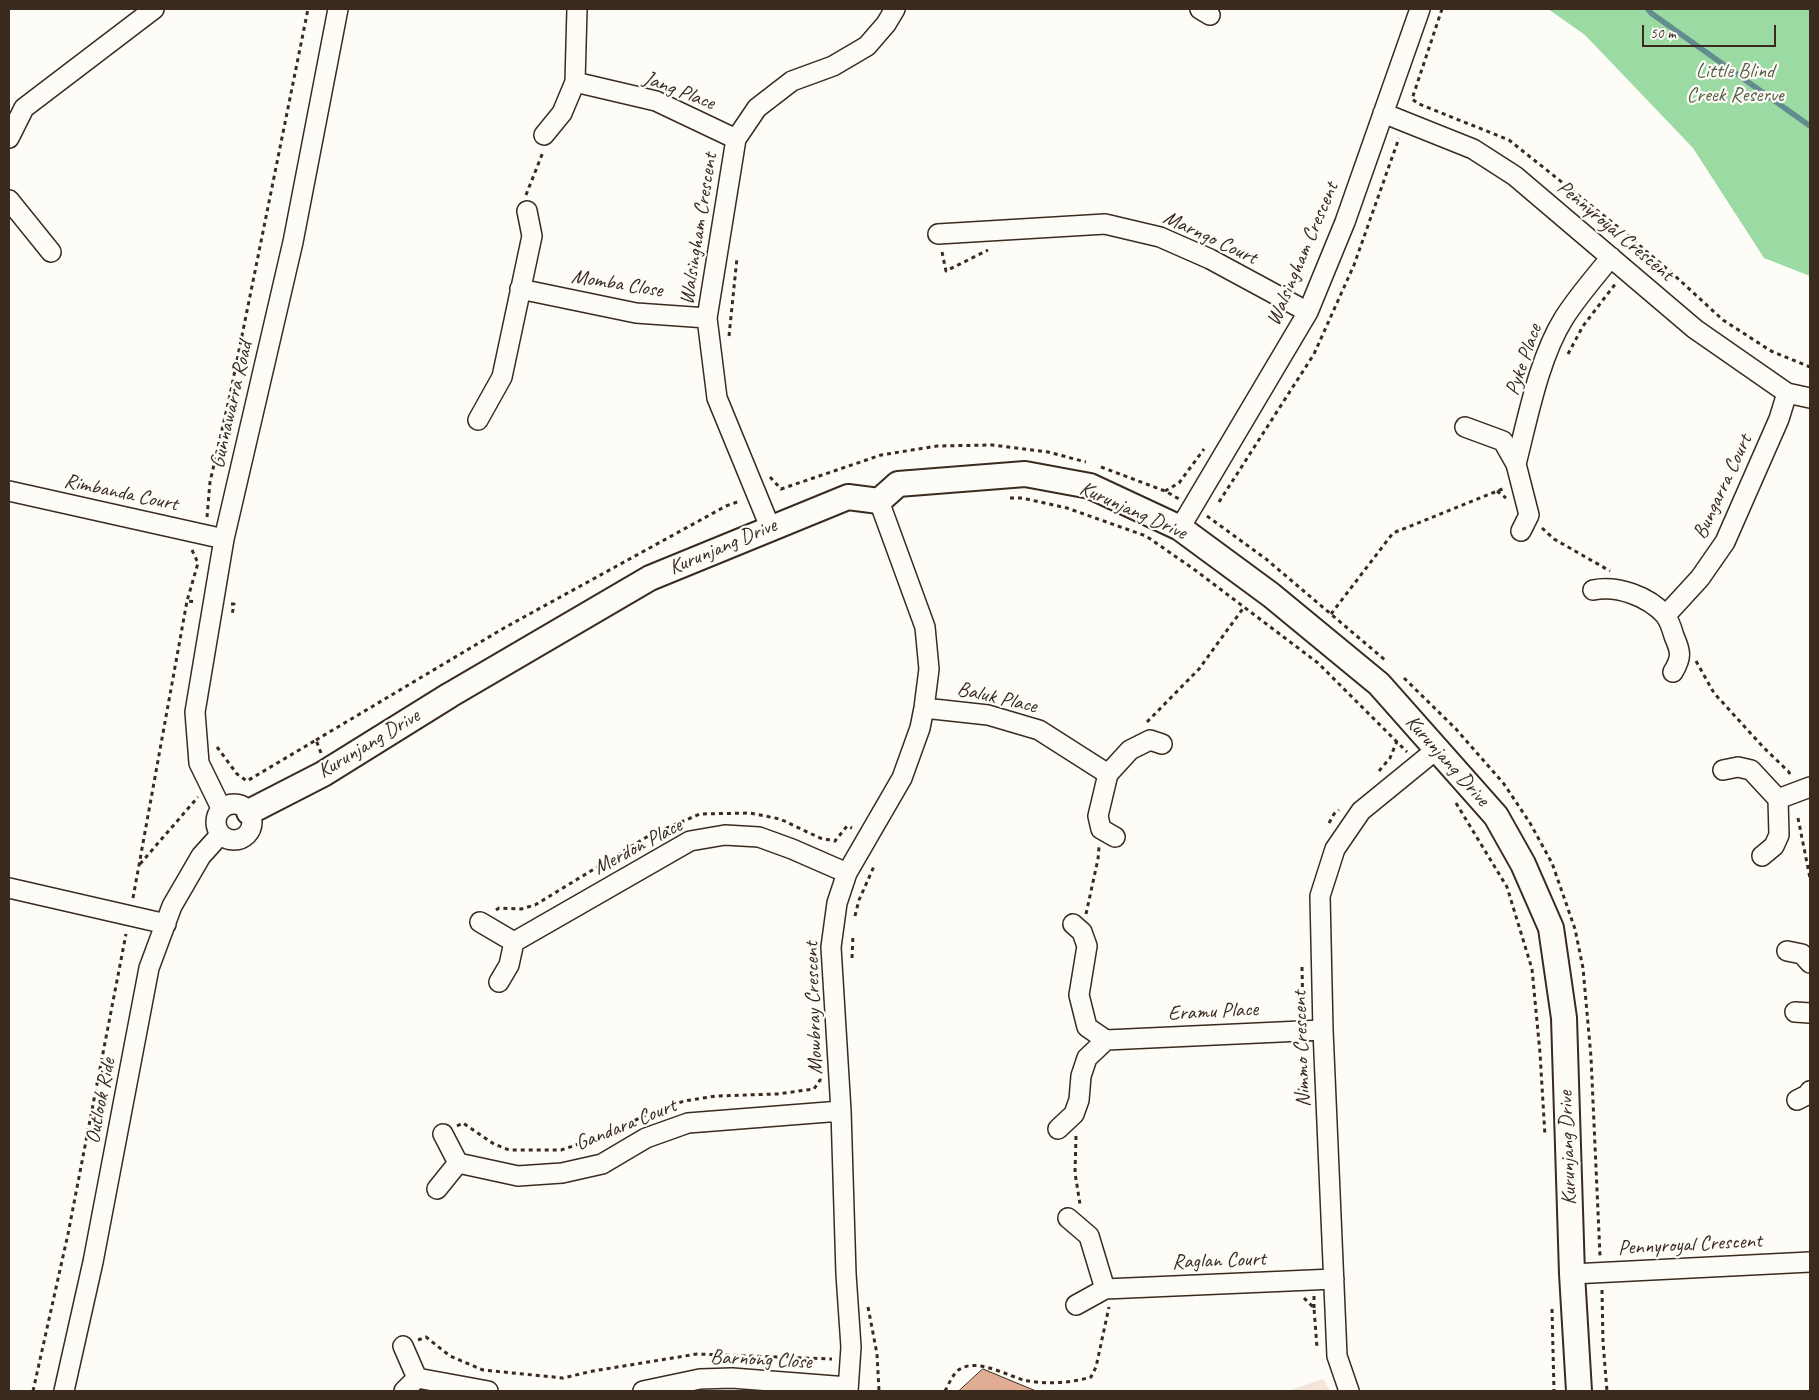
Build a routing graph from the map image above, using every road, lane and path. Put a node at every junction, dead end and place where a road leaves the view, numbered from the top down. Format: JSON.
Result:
{"nodes":[{"id":1,"x":154,"y":9,"type":"edge"},
{"id":2,"x":308,"y":9,"type":"edge"},
{"id":3,"x":338,"y":9,"type":"edge"},
{"id":4,"x":576,"y":9,"type":"edge"},
{"id":5,"x":895,"y":9,"type":"edge"},
{"id":6,"x":1420,"y":9,"type":"edge"},
{"id":7,"x":1442,"y":9,"type":"edge"},
{"id":8,"x":575,"y":82,"type":"junction"},
{"id":9,"x":1382,"y":113,"type":"junction"},
{"id":10,"x":544,"y":135,"type":"joint"},
{"id":11,"x":9,"y":138,"type":"edge"},
{"id":12,"x":736,"y":138,"type":"junction"},
{"id":13,"x":9,"y":200,"type":"edge"},
{"id":14,"x":527,"y":211,"type":"joint"},
{"id":15,"x":938,"y":234,"type":"joint"},
{"id":16,"x":738,"y":249,"type":"dead end"},
{"id":17,"x":997,"y":249,"type":"dead end"},
{"id":18,"x":51,"y":252,"type":"dead end"},
{"id":19,"x":1611,"y":257,"type":"junction"},
{"id":20,"x":520,"y":289,"type":"junction"},
{"id":21,"x":1308,"y":312,"type":"junction"},
{"id":22,"x":707,"y":318,"type":"junction"},
{"id":23,"x":728,"y":340,"type":"dead end"},
{"id":24,"x":1810,"y":367,"type":"edge"},
{"id":25,"x":1787,"y":393,"type":"junction"},
{"id":26,"x":1810,"y":398,"type":"edge"},
{"id":27,"x":478,"y":420,"type":"dead end"},
{"id":28,"x":1466,"y":427,"type":"dead end"},
{"id":29,"x":1208,"y":442,"type":"dead end"},
{"id":30,"x":1516,"y":464,"type":"junction"},
{"id":31,"x":768,"y":476,"type":"dead end"},
{"id":32,"x":781,"y":488,"type":"junction"},
{"id":33,"x":9,"y":491,"type":"edge"},
{"id":34,"x":1165,"y":491,"type":"junction"},
{"id":35,"x":757,"y":496,"type":"junction"},
{"id":36,"x":1004,"y":497,"type":"dead end"},
{"id":37,"x":879,"y":501,"type":"junction"},
{"id":38,"x":1193,"y":507,"type":"junction"},
{"id":39,"x":770,"y":527,"type":"junction"},
{"id":40,"x":1180,"y":528,"type":"junction"},
{"id":41,"x":1521,"y":531,"type":"dead end"},
{"id":42,"x":203,"y":534,"type":"junction"},
{"id":43,"x":224,"y":539,"type":"junction"},
{"id":44,"x":183,"y":548,"type":"dead end"},
{"id":45,"x":192,"y":550,"type":"junction"},
{"id":46,"x":1593,"y":590,"type":"dead end"},
{"id":47,"x":187,"y":601,"type":"junction"},
{"id":48,"x":213,"y":603,"type":"junction"},
{"id":49,"x":1244,"y":607,"type":"junction"},
{"id":50,"x":1666,"y":615,"type":"junction"},
{"id":51,"x":230,"y":622,"type":"dead end"},
{"id":52,"x":1388,"y":662,"type":"dead end"},
{"id":53,"x":1673,"y":672,"type":"dead end"},
{"id":54,"x":1401,"y":676,"type":"dead end"},
{"id":55,"x":924,"y":708,"type":"junction"},
{"id":56,"x":316,"y":740,"type":"junction"},
{"id":57,"x":214,"y":742,"type":"dead end"},
{"id":58,"x":1162,"y":744,"type":"dead end"},
{"id":59,"x":1437,"y":749,"type":"junction"},
{"id":60,"x":1130,"y":750,"type":"junction"},
{"id":61,"x":1419,"y":764,"type":"junction"},
{"id":62,"x":1723,"y":770,"type":"dead end"},
{"id":63,"x":327,"y":771,"type":"junction"},
{"id":64,"x":1108,"y":774,"type":"junction"},
{"id":65,"x":1810,"y":787,"type":"edge"},
{"id":66,"x":212,"y":789,"type":"junction"},
{"id":67,"x":1451,"y":796,"type":"dead end"},
{"id":68,"x":1778,"y":800,"type":"junction"},
{"id":69,"x":221,"y":808,"type":"junction"},
{"id":70,"x":248,"y":812,"type":"junction"},
{"id":71,"x":1108,"y":833,"type":"joint"},
{"id":72,"x":220,"y":835,"type":"junction"},
{"id":73,"x":1762,"y":856,"type":"dead end"},
{"id":74,"x":877,"y":860,"type":"dead end"},
{"id":75,"x":140,"y":864,"type":"junction"},
{"id":76,"x":847,"y":873,"type":"junction"},
{"id":77,"x":9,"y":888,"type":"edge"},
{"id":78,"x":130,"y":916,"type":"junction"},
{"id":79,"x":480,"y":922,"type":"dead end"},
{"id":80,"x":853,"y":923,"type":"dead end"},
{"id":81,"x":166,"y":924,"type":"junction"},
{"id":82,"x":1078,"y":928,"type":"joint"},
{"id":83,"x":853,"y":933,"type":"dead end"},
{"id":84,"x":514,"y":942,"type":"junction"},
{"id":85,"x":1787,"y":951,"type":"dead end"},
{"id":86,"x":851,"y":962,"type":"dead end"},
{"id":87,"x":1810,"y":963,"type":"edge"},
{"id":88,"x":499,"y":982,"type":"dead end"},
{"id":89,"x":1323,"y":1030,"type":"junction"},
{"id":90,"x":1106,"y":1040,"type":"junction"},
{"id":91,"x":1076,"y":1106,"type":"junction"},
{"id":92,"x":842,"y":1111,"type":"junction"},
{"id":93,"x":1058,"y":1129,"type":"dead end"},
{"id":94,"x":443,"y":1134,"type":"dead end"},
{"id":95,"x":1546,"y":1142,"type":"dead end"},
{"id":96,"x":458,"y":1162,"type":"junction"},
{"id":97,"x":437,"y":1189,"type":"dead end"},
{"id":98,"x":1068,"y":1218,"type":"dead end"},
{"id":99,"x":1084,"y":1232,"type":"junction"},
{"id":100,"x":1810,"y":1262,"type":"edge"},
{"id":101,"x":1601,"y":1272,"type":"junction"},
{"id":102,"x":1572,"y":1274,"type":"junction"},
{"id":103,"x":1334,"y":1279,"type":"junction"},
{"id":104,"x":1108,"y":1289,"type":"junction"},
{"id":105,"x":1295,"y":1299,"type":"dead end"},
{"id":106,"x":1551,"y":1300,"type":"dead end"},
{"id":107,"x":1076,"y":1305,"type":"dead end"},
{"id":108,"x":868,"y":1306,"type":"dead end"},
{"id":109,"x":403,"y":1346,"type":"joint"},
{"id":110,"x":1318,"y":1352,"type":"dead end"},
{"id":111,"x":877,"y":1354,"type":"junction"},
{"id":112,"x":850,"y":1361,"type":"junction"},
{"id":113,"x":410,"y":1385,"type":"edge"},
{"id":114,"x":848,"y":1389,"type":"edge"},
{"id":115,"x":33,"y":1391,"type":"edge"},
{"id":116,"x":64,"y":1391,"type":"edge"},
{"id":117,"x":488,"y":1391,"type":"edge"},
{"id":118,"x":643,"y":1391,"type":"edge"},
{"id":119,"x":879,"y":1391,"type":"edge"},
{"id":120,"x":945,"y":1391,"type":"edge"},
{"id":121,"x":1349,"y":1391,"type":"edge"},
{"id":122,"x":1554,"y":1391,"type":"edge"},
{"id":123,"x":1579,"y":1391,"type":"edge"},
{"id":124,"x":1607,"y":1391,"type":"edge"}],
"edges":[{"from":1,"to":11,"type":"street"},
{"from":2,"to":42,"type":"path"},
{"from":3,"to":43,"type":"street","name":"Gunnawarra Road"},
{"from":4,"to":8,"type":"street"},
{"from":5,"to":12,"type":"street","name":"Walsingham Crescent"},
{"from":6,"to":9,"type":"street","name":"Walsingham Crescent"},
{"from":7,"to":24,"type":"path"},
{"from":8,"to":10,"type":"street"},
{"from":8,"to":12,"type":"street","name":"Jang Place"},
{"from":9,"to":19,"type":"street","name":"Pennyroyal Crescent"},
{"from":9,"to":21,"type":"street","name":"Walsingham Crescent"},
{"from":10,"to":14,"type":"path"},
{"from":12,"to":22,"type":"street","name":"Walsingham Crescent"},
{"from":13,"to":18,"type":"street"},
{"from":14,"to":20,"type":"street"},
{"from":15,"to":17,"type":"path"},
{"from":15,"to":21,"type":"street","name":"Marngo Court"},
{"from":16,"to":23,"type":"path"},
{"from":19,"to":25,"type":"street","name":"Pennyroyal Crescent"},
{"from":19,"to":30,"type":"street","name":"Pyke Place"},
{"from":20,"to":22,"type":"street","name":"Momba Close"},
{"from":20,"to":27,"type":"street"},
{"from":21,"to":38,"type":"street","name":"Walsingham Crescent"},
{"from":22,"to":35,"type":"street","name":"Walsingham Crescent"},
{"from":25,"to":26,"type":"street","name":"Pennyroyal Crescent"},
{"from":25,"to":50,"type":"street","name":"Bungarra Court"},
{"from":28,"to":30,"type":"street","name":"Pyke Place"},
{"from":29,"to":34,"type":"path"},
{"from":30,"to":41,"type":"street","name":"Pyke Place"},
{"from":31,"to":32,"type":"path"},
{"from":32,"to":34,"type":"path"},
{"from":32,"to":35,"type":"path"},
{"from":33,"to":42,"type":"street","name":"Rimbanda Court"},
{"from":34,"to":38,"type":"path"},
{"from":35,"to":39,"type":"street","name":"Walsingham Crescent"},
{"from":35,"to":56,"type":"path"},
{"from":36,"to":49,"type":"path"},
{"from":37,"to":39,"type":"street","name":"Kurunjang Drive"},
{"from":37,"to":40,"type":"street","name":"Kurunjang Drive"},
{"from":37,"to":55,"type":"street","name":"Mowbray Crescent"},
{"from":38,"to":40,"type":"street","name":"Walsingham Crescent"},
{"from":38,"to":52,"type":"path"},
{"from":39,"to":63,"type":"street","name":"Kurunjang Drive"},
{"from":40,"to":59,"type":"street","name":"Kurunjang Drive"},
{"from":42,"to":43,"type":"street","name":"Rimbanda Court"},
{"from":42,"to":45,"type":"path"},
{"from":43,"to":48,"type":"street","name":"Gunnawarra Road"},
{"from":44,"to":45,"type":"path"},
{"from":45,"to":47,"type":"path"},
{"from":46,"to":50,"type":"street"},
{"from":47,"to":48,"type":"path"},
{"from":47,"to":75,"type":"path"},
{"from":48,"to":51,"type":"path"},
{"from":48,"to":66,"type":"street","name":"Gunnawarra Road"},
{"from":49,"to":60,"type":"path"},
{"from":49,"to":61,"type":"path"},
{"from":50,"to":53,"type":"street"},
{"from":54,"to":101,"type":"path"},
{"from":55,"to":64,"type":"street","name":"Baluk Place"},
{"from":55,"to":76,"type":"street","name":"Mowbray Crescent"},
{"from":56,"to":57,"type":"path"},
{"from":56,"to":63,"type":"path"},
{"from":58,"to":60,"type":"street"},
{"from":59,"to":61,"type":"street","name":"Nimmo Crescent"},
{"from":59,"to":102,"type":"street","name":"Kurunjang Drive"},
{"from":60,"to":64,"type":"street"},
{"from":61,"to":89,"type":"street","name":"Nimmo Crescent"},
{"from":62,"to":68,"type":"street"},
{"from":63,"to":70,"type":"street","name":"Kurunjang Drive"},
{"from":64,"to":71,"type":"street"},
{"from":65,"to":68,"type":"street"},
{"from":66,"to":69,"type":"street","name":"Gunnawarra Road"},
{"from":66,"to":75,"type":"path"},
{"from":67,"to":95,"type":"path"},
{"from":68,"to":73,"type":"street"},
{"from":69,"to":70,"type":"street"},
{"from":69,"to":72,"type":"street"},
{"from":70,"to":72,"type":"street"},
{"from":71,"to":82,"type":"path"},
{"from":72,"to":81,"type":"street","name":"Outlook Ride"},
{"from":74,"to":80,"type":"path"},
{"from":75,"to":78,"type":"path"},
{"from":76,"to":84,"type":"street","name":"Merdon Place"},
{"from":76,"to":92,"type":"street","name":"Mowbray Crescent"},
{"from":77,"to":78,"type":"street"},
{"from":78,"to":81,"type":"street"},
{"from":78,"to":115,"type":"path"},
{"from":79,"to":84,"type":"street"},
{"from":81,"to":116,"type":"street","name":"Outlook Ride"},
{"from":82,"to":90,"type":"street"},
{"from":83,"to":86,"type":"path"},
{"from":84,"to":88,"type":"street"},
{"from":85,"to":87,"type":"street"},
{"from":89,"to":90,"type":"street","name":"Eramu Place"},
{"from":89,"to":103,"type":"street","name":"Nimmo Crescent"},
{"from":90,"to":91,"type":"street"},
{"from":91,"to":93,"type":"street"},
{"from":91,"to":99,"type":"path"},
{"from":92,"to":96,"type":"street","name":"Gandara Court"},
{"from":92,"to":112,"type":"street","name":"Mowbray Crescent"},
{"from":94,"to":96,"type":"street"},
{"from":96,"to":97,"type":"street"},
{"from":98,"to":99,"type":"street"},
{"from":99,"to":104,"type":"street"},
{"from":100,"to":101,"type":"street","name":"Pennyroyal Crescent"},
{"from":101,"to":102,"type":"street","name":"Pennyroyal Crescent"},
{"from":101,"to":124,"type":"path"},
{"from":102,"to":123,"type":"street","name":"Kurunjang Drive"},
{"from":103,"to":104,"type":"street","name":"Raglan Court"},
{"from":103,"to":121,"type":"street","name":"Nimmo Crescent"},
{"from":104,"to":107,"type":"street","name":"Raglan Court"},
{"from":104,"to":120,"type":"path"},
{"from":105,"to":110,"type":"path"},
{"from":106,"to":122,"type":"path"},
{"from":108,"to":111,"type":"path"},
{"from":109,"to":112,"type":"path"},
{"from":109,"to":113,"type":"street"},
{"from":111,"to":112,"type":"path"},
{"from":111,"to":119,"type":"path"},
{"from":112,"to":114,"type":"street","name":"Mowbray Crescent"},
{"from":113,"to":117,"type":"street"},
{"from":114,"to":118,"type":"street","name":"Barnong Close"}]}
